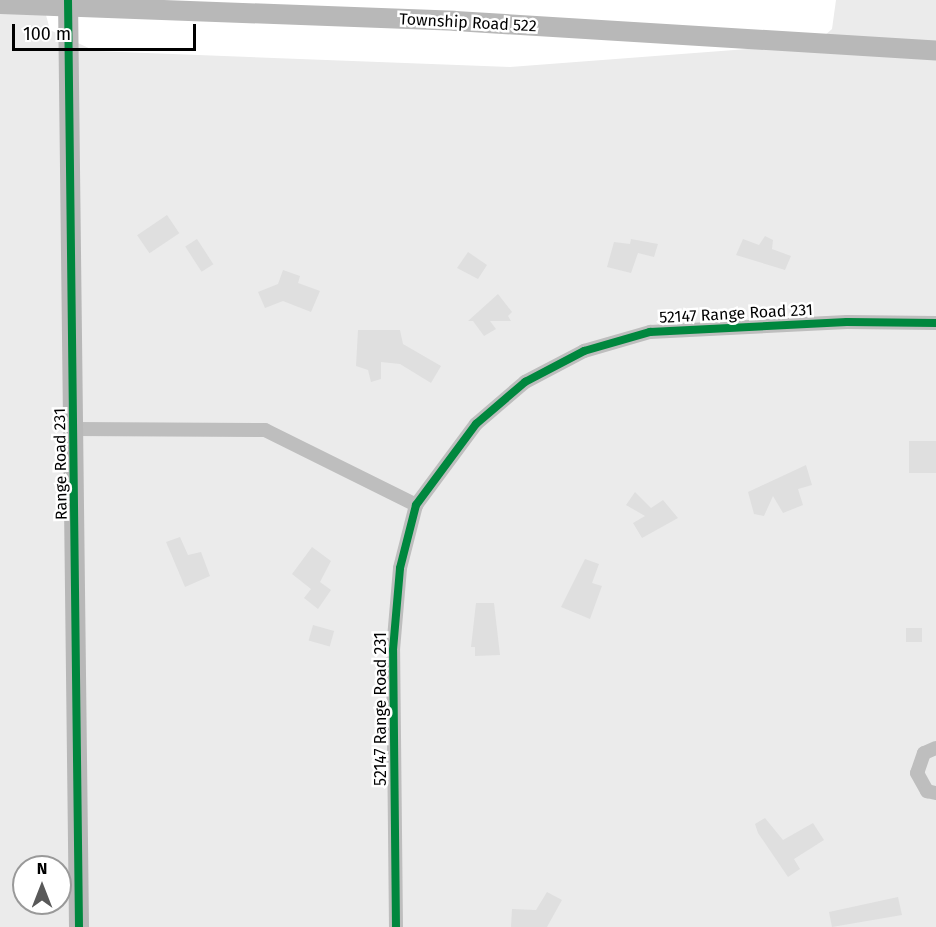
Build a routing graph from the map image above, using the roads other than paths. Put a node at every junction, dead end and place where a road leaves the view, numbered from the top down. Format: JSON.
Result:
{"nodes":[{"id":1,"x":68,"y":3,"type":"edge"},
{"id":2,"x":0,"y":4,"type":"edge"},
{"id":3,"x":936,"y":50,"type":"edge"},
{"id":4,"x":936,"y":323,"type":"edge"},
{"id":5,"x":74,"y":429,"type":"junction"},
{"id":6,"x":416,"y":505,"type":"junction"},
{"id":7,"x":936,"y":748,"type":"edge"},
{"id":8,"x":936,"y":793,"type":"edge"},
{"id":9,"x":79,"y":927,"type":"edge"},
{"id":10,"x":396,"y":927,"type":"edge"}],
"edges":[{"from":1,"to":2,"type":"main road","name":"Township Road 522"},
{"from":1,"to":3,"type":"main road","name":"Township Road 522"},
{"from":1,"to":5,"type":"main road","name":"Range Road 231"},
{"from":4,"to":6,"type":"street","name":"52147 Range Road 231"},
{"from":5,"to":6,"type":"street"},
{"from":5,"to":9,"type":"main road","name":"Range Road 231"},
{"from":6,"to":10,"type":"street","name":"52147 Range Road 231"},
{"from":7,"to":8,"type":"street"}]}
